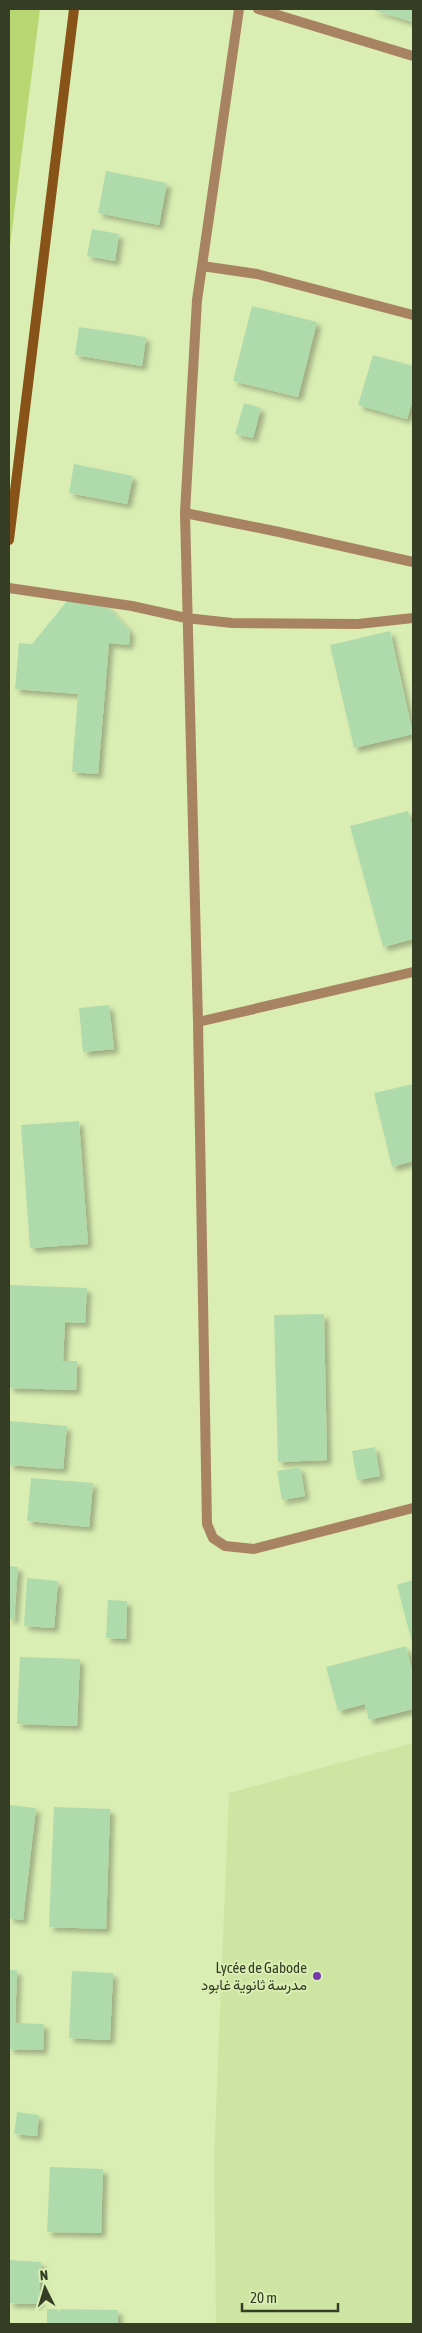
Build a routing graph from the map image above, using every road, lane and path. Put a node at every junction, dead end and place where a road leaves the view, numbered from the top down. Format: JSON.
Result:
{"nodes":[{"id":1,"x":74,"y":9,"type":"edge"},
{"id":2,"x":239,"y":9,"type":"edge"},
{"id":3,"x":258,"y":9,"type":"edge"},
{"id":4,"x":413,"y":56,"type":"edge"},
{"id":5,"x":202,"y":266,"type":"junction"},
{"id":6,"x":413,"y":315,"type":"edge"},
{"id":7,"x":185,"y":513,"type":"junction"},
{"id":8,"x":9,"y":540,"type":"edge"},
{"id":9,"x":413,"y":562,"type":"edge"},
{"id":10,"x":9,"y":588,"type":"edge"},
{"id":11,"x":186,"y":618,"type":"junction"},
{"id":12,"x":413,"y":618,"type":"edge"},
{"id":13,"x":413,"y":972,"type":"edge"},
{"id":14,"x":198,"y":1022,"type":"junction"},
{"id":15,"x":413,"y":1508,"type":"edge"}],
"edges":[{"from":1,"to":8,"type":"street"},
{"from":2,"to":5,"type":"street"},
{"from":3,"to":4,"type":"street"},
{"from":5,"to":6,"type":"street"},
{"from":5,"to":7,"type":"street"},
{"from":7,"to":9,"type":"street"},
{"from":7,"to":11,"type":"street"},
{"from":10,"to":11,"type":"street"},
{"from":11,"to":12,"type":"street"},
{"from":11,"to":14,"type":"street"},
{"from":13,"to":14,"type":"street"},
{"from":14,"to":15,"type":"street"}]}
